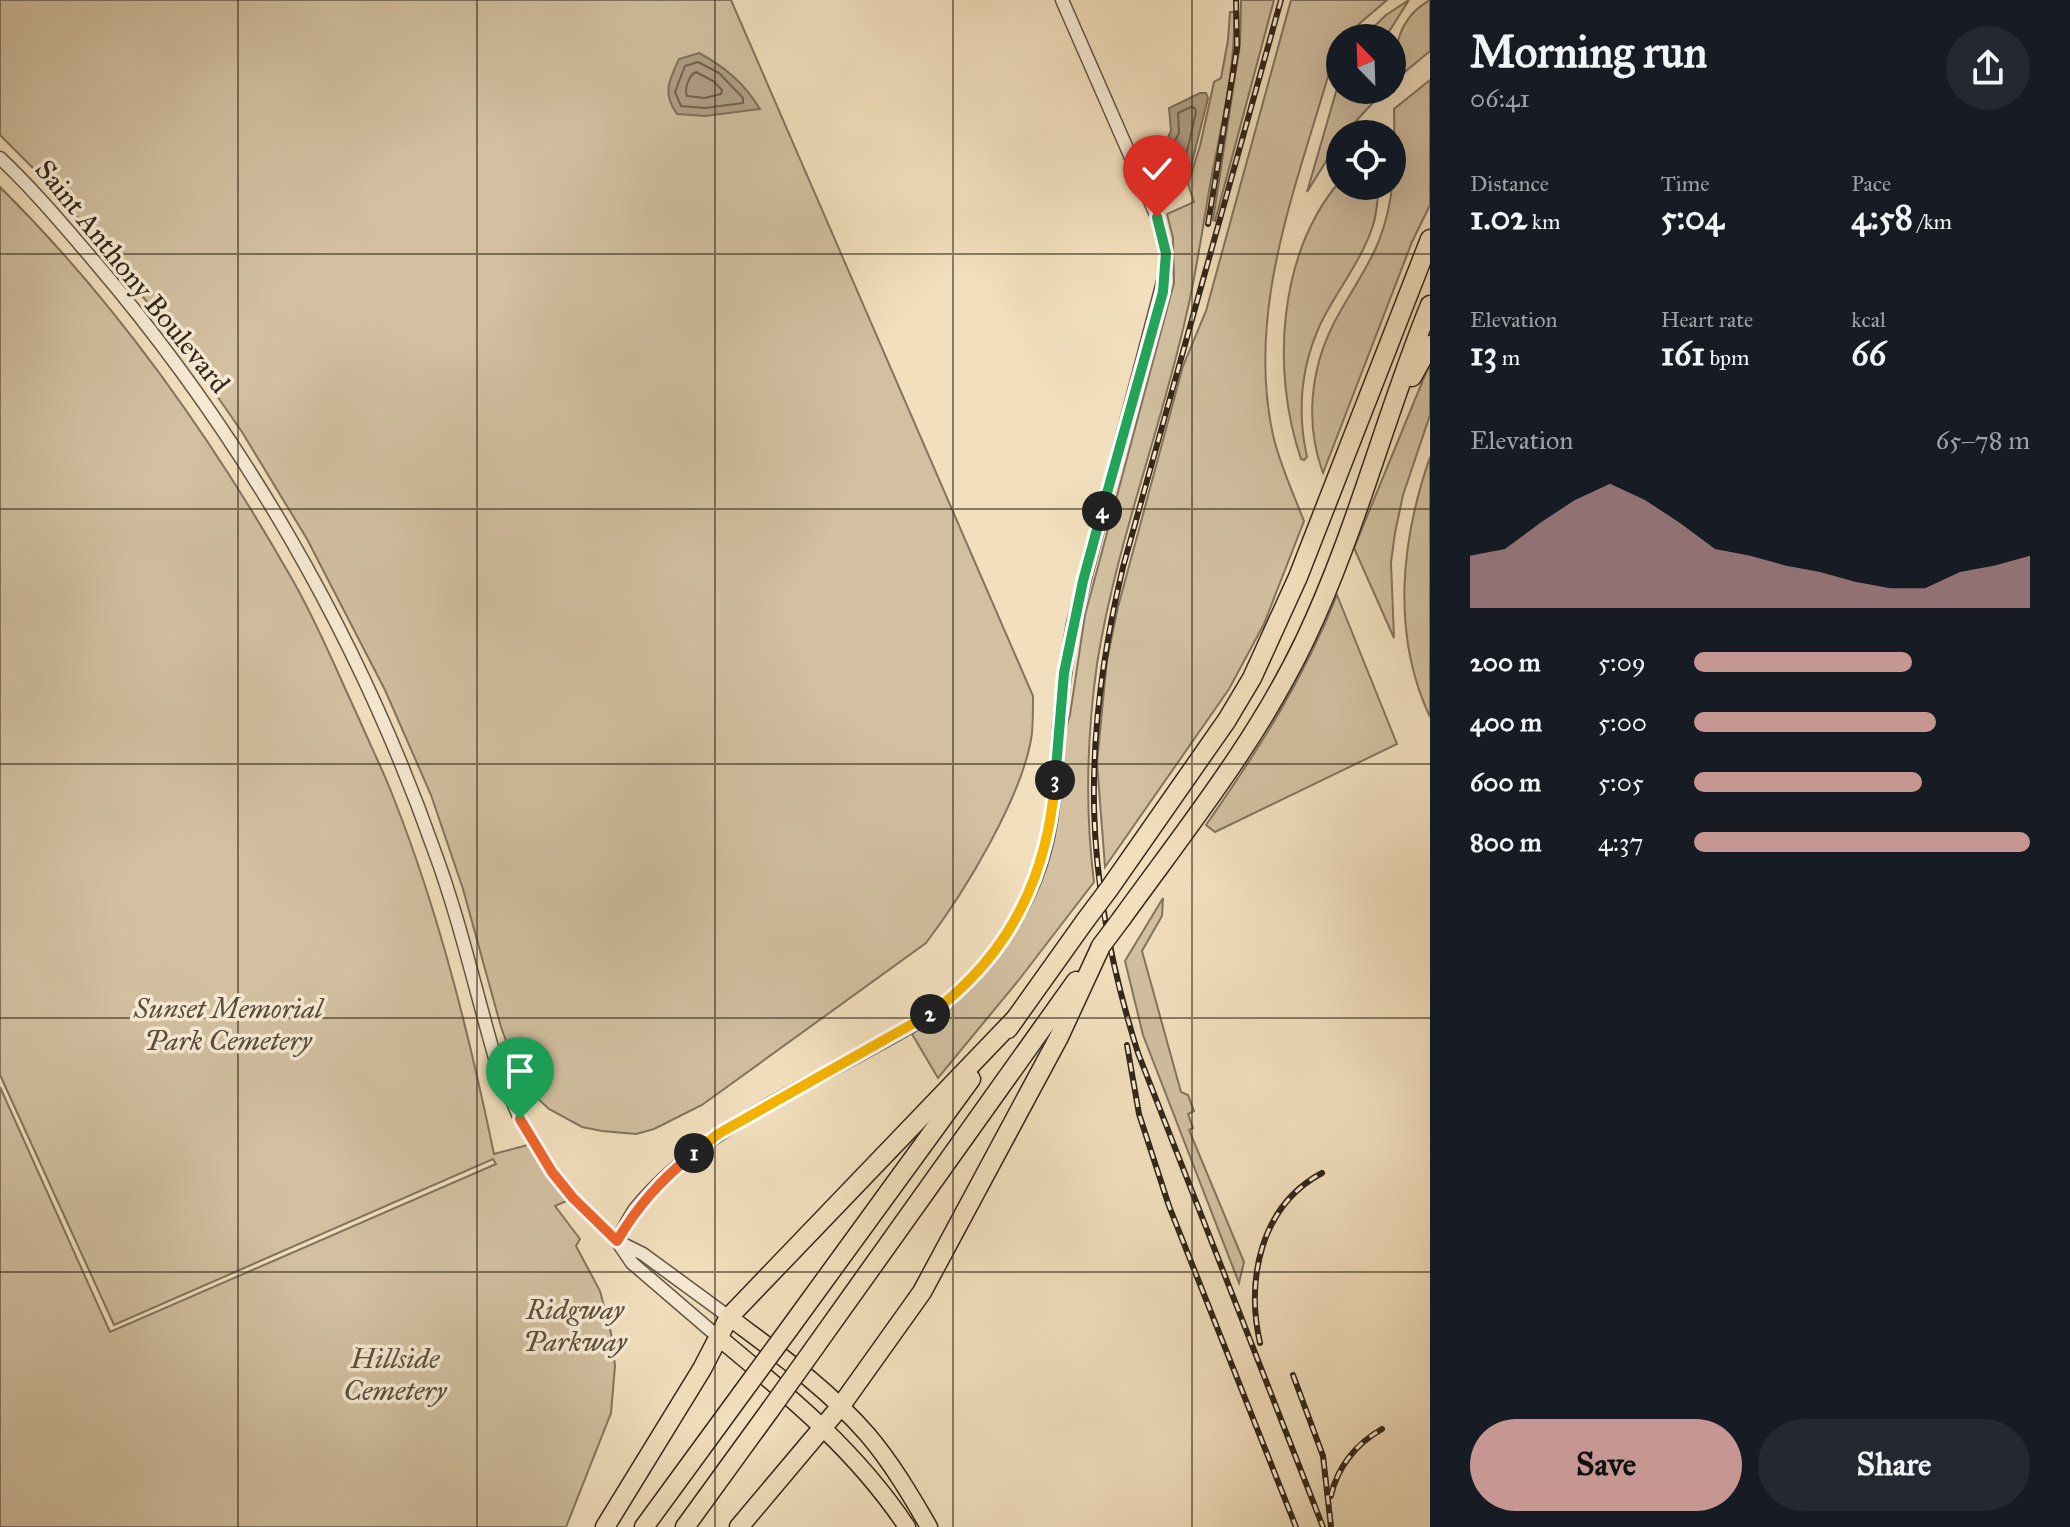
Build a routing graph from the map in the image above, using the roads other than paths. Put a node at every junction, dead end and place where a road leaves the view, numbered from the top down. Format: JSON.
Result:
{"nodes":[{"id":1,"x":1062,"y":0,"type":"edge"},
{"id":2,"x":0,"y":158,"type":"edge"},
{"id":3,"x":1430,"y":239,"type":"edge"},
{"id":4,"x":1430,"y":305,"type":"edge"},
{"id":5,"x":1430,"y":345,"type":"edge"},
{"id":6,"x":1383,"y":437,"type":"junction"},
{"id":7,"x":1101,"y":946,"type":"junction"},
{"id":8,"x":1015,"y":1019,"type":"junction"},
{"id":9,"x":617,"y":1241,"type":"junction"},
{"id":10,"x":729,"y":1317,"type":"junction"},
{"id":11,"x":717,"y":1336,"type":"junction"},
{"id":12,"x":840,"y":1407,"type":"junction"},
{"id":13,"x":823,"y":1427,"type":"junction"},
{"id":14,"x":605,"y":1527,"type":"edge"},
{"id":15,"x":644,"y":1527,"type":"edge"},
{"id":16,"x":685,"y":1527,"type":"edge"},
{"id":17,"x":739,"y":1527,"type":"edge"},
{"id":18,"x":907,"y":1527,"type":"edge"},
{"id":19,"x":929,"y":1527,"type":"edge"}],
"edges":[{"from":1,"to":9,"type":"street"},
{"from":2,"to":9,"type":"street","name":"Saint Anthony Boulevard"},
{"from":3,"to":8,"type":"highway","bridge":true},
{"from":4,"to":6,"type":"highway"},
{"from":5,"to":6,"type":"highway"},
{"from":6,"to":7,"type":"highway","bridge":true},
{"from":7,"to":12,"type":"highway"},
{"from":7,"to":16,"type":"highway","bridge":true},
{"from":8,"to":10,"type":"highway"},
{"from":8,"to":15,"type":"highway","bridge":true},
{"from":9,"to":10,"type":"street","name":"Saint Anthony Boulevard"},
{"from":9,"to":11,"type":"street","name":"Saint Anthony Boulevard"},
{"from":10,"to":11,"type":"highway"},
{"from":10,"to":12,"type":"main road","name":"Saint Anthony Boulevard"},
{"from":11,"to":13,"type":"main road","name":"Saint Anthony Boulevard"},
{"from":11,"to":14,"type":"highway"},
{"from":12,"to":13,"type":"highway"},
{"from":12,"to":19,"type":"main road","name":"Saint Anthony Boulevard"},
{"from":13,"to":17,"type":"highway"},
{"from":13,"to":18,"type":"main road","name":"Saint Anthony Boulevard"}]}
